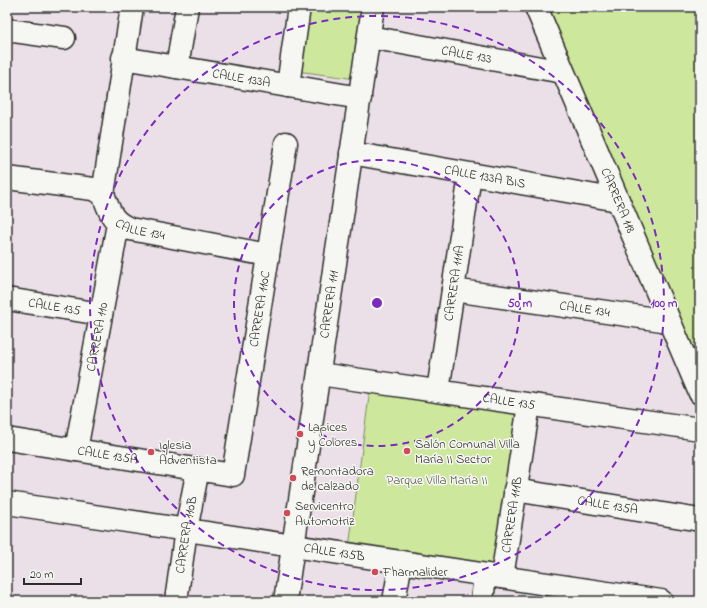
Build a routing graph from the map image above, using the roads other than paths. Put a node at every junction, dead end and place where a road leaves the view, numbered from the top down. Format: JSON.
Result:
{"nodes":[{"id":1,"x":132,"y":7,"type":"edge"},
{"id":2,"x":187,"y":7,"type":"edge"},
{"id":3,"x":299,"y":7,"type":"edge"},
{"id":4,"x":373,"y":7,"type":"edge"},
{"id":5,"x":536,"y":7,"type":"edge"},
{"id":6,"x":7,"y":30,"type":"edge"},
{"id":7,"x":64,"y":38,"type":"dead end"},
{"id":8,"x":369,"y":38,"type":"junction"},
{"id":9,"x":123,"y":58,"type":"junction"},
{"id":10,"x":177,"y":67,"type":"junction"},
{"id":11,"x":563,"y":72,"type":"junction"},
{"id":12,"x":288,"y":86,"type":"junction"},
{"id":13,"x":360,"y":98,"type":"junction"},
{"id":14,"x":286,"y":143,"type":"dead end"},
{"id":15,"x":351,"y":154,"type":"junction"},
{"id":16,"x":470,"y":175,"type":"junction"},
{"id":17,"x":7,"y":178,"type":"edge"},
{"id":18,"x":103,"y":194,"type":"junction"},
{"id":19,"x":618,"y":200,"type":"junction"},
{"id":20,"x":118,"y":224,"type":"junction"},
{"id":21,"x":268,"y":255,"type":"junction"},
{"id":22,"x":453,"y":290,"type":"junction"},
{"id":23,"x":7,"y":299,"type":"edge"},
{"id":24,"x":101,"y":314,"type":"junction"},
{"id":25,"x":669,"y":321,"type":"junction"},
{"id":26,"x":319,"y":374,"type":"junction"},
{"id":27,"x":438,"y":391,"type":"junction"},
{"id":28,"x":700,"y":393,"type":"edge"},
{"id":29,"x":529,"y":405,"type":"junction"},
{"id":30,"x":700,"y":429,"type":"edge"},
{"id":31,"x":7,"y":439,"type":"edge"},
{"id":32,"x":76,"y":450,"type":"junction"},
{"id":33,"x":198,"y":469,"type":"junction"},
{"id":34,"x":233,"y":474,"type":"joint"},
{"id":35,"x":515,"y":490,"type":"junction"},
{"id":36,"x":7,"y":503,"type":"edge"},
{"id":37,"x":700,"y":520,"type":"edge"},
{"id":38,"x":186,"y":530,"type":"junction"},
{"id":39,"x":293,"y":546,"type":"junction"},
{"id":40,"x":401,"y":562,"type":"junction"},
{"id":41,"x":494,"y":576,"type":"junction"},
{"id":42,"x":568,"y":594,"type":"edge"},
{"id":43,"x":176,"y":601,"type":"edge"},
{"id":44,"x":285,"y":601,"type":"edge"},
{"id":45,"x":394,"y":601,"type":"edge"},
{"id":46,"x":482,"y":601,"type":"edge"},
{"id":47,"x":661,"y":601,"type":"edge"}],
"edges":[{"from":1,"to":9,"type":"street"},
{"from":2,"to":10,"type":"street"},
{"from":3,"to":12,"type":"street"},
{"from":4,"to":8,"type":"street","name":"CARRERA 111"},
{"from":5,"to":11,"type":"street","name":"CARRERA 118"},
{"from":6,"to":7,"type":"street"},
{"from":8,"to":11,"type":"street","name":"CALLE 133"},
{"from":8,"to":13,"type":"street","name":"CARRERA 111"},
{"from":9,"to":10,"type":"street","name":"CALLE 133A"},
{"from":9,"to":18,"type":"street"},
{"from":10,"to":12,"type":"street","name":"CALLE 133A"},
{"from":11,"to":19,"type":"street","name":"CARRERA 118"},
{"from":12,"to":13,"type":"street","name":"CALLE 133A"},
{"from":13,"to":15,"type":"street","name":"CARRERA 111"},
{"from":14,"to":21,"type":"street","name":"CARRERA 110C"},
{"from":15,"to":16,"type":"street","name":"CALLE 133A BIS"},
{"from":15,"to":26,"type":"street","name":"CARRERA 111"},
{"from":16,"to":19,"type":"street","name":"CALLE 133A BIS"},
{"from":16,"to":22,"type":"street","name":"CARRERA 111A"},
{"from":17,"to":18,"type":"street"},
{"from":18,"to":20,"type":"street","name":"CALLE 134"},
{"from":19,"to":25,"type":"street","name":"CARRERA 118"},
{"from":20,"to":21,"type":"street","name":"CALLE 134"},
{"from":20,"to":24,"type":"street","name":"CARRERA 110"},
{"from":21,"to":34,"type":"street","name":"CARRERA 110C"},
{"from":22,"to":25,"type":"street","name":"CALLE 134"},
{"from":22,"to":27,"type":"street","name":"CARRERA 111A"},
{"from":23,"to":24,"type":"street","name":"CALLE 135"},
{"from":24,"to":32,"type":"street","name":"CARRERA 110"},
{"from":25,"to":28,"type":"street","name":"CARRERA 118"},
{"from":26,"to":27,"type":"street","name":"CALLE 135"},
{"from":26,"to":39,"type":"street","name":"CARRERA 111"},
{"from":27,"to":29,"type":"street","name":"CALLE 135"},
{"from":29,"to":30,"type":"street","name":"CALLE 135"},
{"from":29,"to":35,"type":"street","name":"CARRERA 111B"},
{"from":31,"to":32,"type":"street","name":"CALLE 135A"},
{"from":32,"to":33,"type":"street","name":"CALLE 135A"},
{"from":33,"to":34,"type":"street","name":"CALLE 135A"},
{"from":33,"to":38,"type":"street","name":"CARRERA 110B"},
{"from":35,"to":37,"type":"street","name":"CALLE 135A"},
{"from":35,"to":41,"type":"street","name":"CARRERA 111B"},
{"from":36,"to":38,"type":"street","name":"CALLE 135B"},
{"from":38,"to":39,"type":"street","name":"CALLE 135B"},
{"from":38,"to":43,"type":"street","name":"CARRERA 110B"},
{"from":39,"to":40,"type":"street","name":"CALLE 135B"},
{"from":39,"to":44,"type":"street","name":"CARRERA 111"},
{"from":40,"to":41,"type":"street","name":"CALLE 135B"},
{"from":40,"to":45,"type":"street"},
{"from":41,"to":42,"type":"street","name":"CALLE 135B"},
{"from":41,"to":46,"type":"street","name":"CARRERA 111B"},
{"from":42,"to":47,"type":"street","name":"CALLE 135B"}]}
